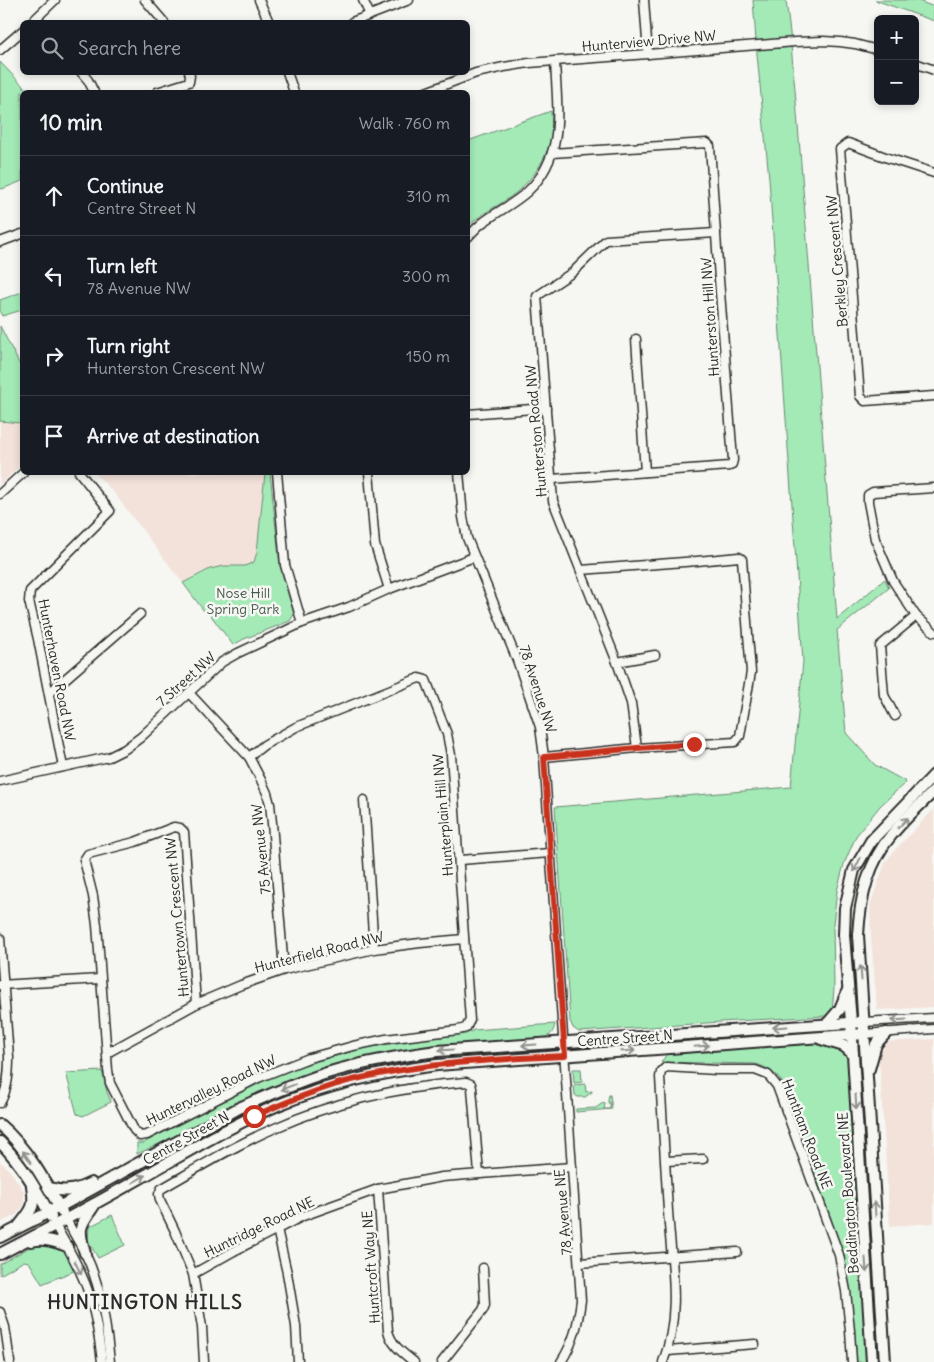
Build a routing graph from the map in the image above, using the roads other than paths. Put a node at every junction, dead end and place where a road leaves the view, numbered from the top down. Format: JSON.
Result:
{"nodes":[{"id":1,"x":55,"y":0,"type":"edge"},
{"id":2,"x":145,"y":0,"type":"edge"},
{"id":3,"x":259,"y":0,"type":"edge"},
{"id":4,"x":363,"y":0,"type":"edge"},
{"id":5,"x":409,"y":0,"type":"edge"},
{"id":6,"x":644,"y":0,"type":"edge"},
{"id":7,"x":370,"y":15,"type":"junction"},
{"id":8,"x":35,"y":20,"type":"edge"},
{"id":9,"x":162,"y":20,"type":"edge"},
{"id":10,"x":268,"y":20,"type":"edge"},
{"id":11,"x":357,"y":20,"type":"edge"},
{"id":12,"x":20,"y":33,"type":"edge"},
{"id":13,"x":874,"y":49,"type":"edge"},
{"id":14,"x":0,"y":50,"type":"edge"},
{"id":15,"x":648,"y":54,"type":"junction"},
{"id":16,"x":556,"y":61,"type":"junction"},
{"id":17,"x":919,"y":64,"type":"edge"},
{"id":18,"x":934,"y":70,"type":"edge"},
{"id":19,"x":84,"y":75,"type":"edge"},
{"id":20,"x":190,"y":75,"type":"edge"},
{"id":21,"x":289,"y":75,"type":"edge"},
{"id":22,"x":93,"y":90,"type":"edge"},
{"id":23,"x":163,"y":90,"type":"edge"},
{"id":24,"x":293,"y":90,"type":"edge"},
{"id":25,"x":431,"y":90,"type":"edge"},
{"id":26,"x":552,"y":153,"type":"junction"},
{"id":27,"x":934,"y":172,"type":"edge"},
{"id":28,"x":716,"y":233,"type":"junction"},
{"id":29,"x":20,"y":235,"type":"edge"},
{"id":30,"x":470,"y":235,"type":"edge"},
{"id":31,"x":0,"y":242,"type":"edge"},
{"id":32,"x":636,"y":339,"type":"dead end"},
{"id":33,"x":934,"y":396,"type":"edge"},
{"id":34,"x":546,"y":408,"type":"junction"},
{"id":35,"x":470,"y":414,"type":"edge"},
{"id":36,"x":645,"y":472,"type":"junction"},
{"id":37,"x":21,"y":475,"type":"edge"},
{"id":38,"x":82,"y":475,"type":"edge"},
{"id":39,"x":276,"y":475,"type":"edge"},
{"id":40,"x":369,"y":475,"type":"edge"},
{"id":41,"x":459,"y":475,"type":"edge"},
{"id":42,"x":552,"y":480,"type":"junction"},
{"id":43,"x":934,"y":488,"type":"edge"},
{"id":44,"x":0,"y":494,"type":"edge"},
{"id":45,"x":474,"y":557,"type":"junction"},
{"id":46,"x":581,"y":570,"type":"junction"},
{"id":47,"x":388,"y":589,"type":"junction"},
{"id":48,"x":140,"y":614,"type":"dead end"},
{"id":49,"x":916,"y":616,"type":"junction"},
{"id":50,"x":302,"y":623,"type":"junction"},
{"id":51,"x":934,"y":632,"type":"edge"},
{"id":52,"x":655,"y":656,"type":"dead end"},
{"id":53,"x":617,"y":662,"type":"junction"},
{"id":54,"x":49,"y":693,"type":"junction"},
{"id":55,"x":189,"y":693,"type":"junction"},
{"id":56,"x":895,"y":716,"type":"dead end"},
{"id":57,"x":637,"y":748,"type":"junction"},
{"id":58,"x":249,"y":756,"type":"junction"},
{"id":59,"x":544,"y":757,"type":"junction"},
{"id":60,"x":63,"y":767,"type":"junction"},
{"id":61,"x":934,"y":775,"type":"edge"},
{"id":62,"x":0,"y":781,"type":"edge"},
{"id":63,"x":934,"y":792,"type":"edge"},
{"id":64,"x":364,"y":800,"type":"dead end"},
{"id":65,"x":550,"y":854,"type":"junction"},
{"id":66,"x":460,"y":860,"type":"junction"},
{"id":67,"x":0,"y":938,"type":"edge"},
{"id":68,"x":464,"y":939,"type":"junction"},
{"id":69,"x":374,"y":949,"type":"junction"},
{"id":70,"x":284,"y":970,"type":"junction"},
{"id":71,"x":100,"y":979,"type":"junction"},
{"id":72,"x":2,"y":985,"type":"edge"},
{"id":73,"x":849,"y":988,"type":"junction"},
{"id":74,"x":196,"y":1004,"type":"junction"},
{"id":75,"x":934,"y":1018,"type":"edge"},
{"id":76,"x":851,"y":1022,"type":"junction"},
{"id":77,"x":828,"y":1024,"type":"junction"},
{"id":78,"x":468,"y":1025,"type":"joint"},
{"id":79,"x":864,"y":1028,"type":"junction"},
{"id":80,"x":934,"y":1029,"type":"edge"},
{"id":81,"x":886,"y":1032,"type":"junction"},
{"id":82,"x":852,"y":1034,"type":"junction"},
{"id":83,"x":813,"y":1037,"type":"junction"},
{"id":84,"x":564,"y":1042,"type":"junction"},
{"id":85,"x":107,"y":1053,"type":"junction"},
{"id":86,"x":853,"y":1054,"type":"junction"},
{"id":87,"x":565,"y":1056,"type":"junction"},
{"id":88,"x":866,"y":1082,"type":"junction"},
{"id":89,"x":0,"y":1103,"type":"edge"},
{"id":90,"x":0,"y":1125,"type":"edge"},
{"id":91,"x":0,"y":1142,"type":"edge"},
{"id":92,"x":703,"y":1158,"type":"dead end"},
{"id":93,"x":666,"y":1161,"type":"junction"},
{"id":94,"x":140,"y":1162,"type":"junction"},
{"id":95,"x":572,"y":1167,"type":"junction"},
{"id":96,"x":479,"y":1174,"type":"junction"},
{"id":97,"x":30,"y":1180,"type":"junction"},
{"id":98,"x":50,"y":1188,"type":"junction"},
{"id":99,"x":378,"y":1189,"type":"junction"},
{"id":100,"x":96,"y":1203,"type":"junction"},
{"id":101,"x":59,"y":1208,"type":"junction"},
{"id":102,"x":49,"y":1213,"type":"junction"},
{"id":103,"x":66,"y":1220,"type":"junction"},
{"id":104,"x":55,"y":1225,"type":"junction"},
{"id":105,"x":17,"y":1228,"type":"junction"},
{"id":106,"x":277,"y":1229,"type":"junction"},
{"id":107,"x":0,"y":1237,"type":"edge"},
{"id":108,"x":26,"y":1241,"type":"junction"},
{"id":109,"x":66,"y":1246,"type":"junction"},
{"id":110,"x":737,"y":1252,"type":"dead end"},
{"id":111,"x":85,"y":1253,"type":"junction"},
{"id":112,"x":0,"y":1254,"type":"edge"},
{"id":113,"x":673,"y":1256,"type":"junction"},
{"id":114,"x":579,"y":1263,"type":"junction"},
{"id":115,"x":483,"y":1268,"type":"dead end"},
{"id":116,"x":193,"y":1274,"type":"junction"},
{"id":117,"x":0,"y":1312,"type":"edge"},
{"id":118,"x":755,"y":1344,"type":"dead end"},
{"id":119,"x":668,"y":1351,"type":"junction"},
{"id":120,"x":10,"y":1362,"type":"edge"},
{"id":121,"x":102,"y":1362,"type":"edge"},
{"id":122,"x":110,"y":1362,"type":"edge"},
{"id":123,"x":204,"y":1362,"type":"edge"},
{"id":124,"x":298,"y":1362,"type":"edge"},
{"id":125,"x":414,"y":1362,"type":"edge"},
{"id":126,"x":442,"y":1362,"type":"edge"},
{"id":127,"x":560,"y":1362,"type":"edge"},
{"id":128,"x":663,"y":1362,"type":"edge"},
{"id":129,"x":852,"y":1362,"type":"edge"},
{"id":130,"x":872,"y":1362,"type":"edge"},
{"id":131,"x":885,"y":1362,"type":"edge"}],
"edges":[{"from":1,"to":8,"type":"street"},
{"from":2,"to":9,"type":"street"},
{"from":3,"to":10,"type":"street"},
{"from":4,"to":7,"type":"street"},
{"from":5,"to":7,"type":"street"},
{"from":6,"to":15,"type":"street"},
{"from":7,"to":11,"type":"street"},
{"from":12,"to":14,"type":"street"},
{"from":13,"to":15,"type":"street","name":"Hunterview Drive NW"},
{"from":15,"to":16,"type":"street","name":"Hunterview Drive NW"},
{"from":16,"to":25,"type":"street","name":"Hunterview Drive NW"},
{"from":16,"to":26,"type":"street"},
{"from":17,"to":18,"type":"street"},
{"from":19,"to":22,"type":"street"},
{"from":20,"to":23,"type":"street"},
{"from":21,"to":24,"type":"street"},
{"from":26,"to":28,"type":"street","name":"Hunterston Hill NW"},
{"from":26,"to":30,"type":"street"},
{"from":27,"to":33,"type":"street","name":"Berkley Crescent NW"},
{"from":28,"to":34,"type":"street","name":"Hunterston Road NW"},
{"from":28,"to":36,"type":"street","name":"Hunterston Hill NW"},
{"from":29,"to":31,"type":"street"},
{"from":32,"to":36,"type":"street"},
{"from":34,"to":35,"type":"street"},
{"from":34,"to":42,"type":"street","name":"Hunterston Road NW"},
{"from":36,"to":42,"type":"street","name":"Hunterston Hill NW"},
{"from":37,"to":44,"type":"street"},
{"from":38,"to":54,"type":"street","name":"Hunterhaven Road NW"},
{"from":39,"to":50,"type":"street"},
{"from":40,"to":47,"type":"street"},
{"from":41,"to":45,"type":"street","name":"78 Avenue NW"},
{"from":42,"to":46,"type":"street","name":"Hunterston Road NW"},
{"from":43,"to":49,"type":"street"},
{"from":45,"to":47,"type":"street","name":"7 Street NW"},
{"from":45,"to":59,"type":"street","name":"78 Avenue NW"},
{"from":46,"to":53,"type":"street","name":"Hunterston Road NW"},
{"from":46,"to":57,"type":"street"},
{"from":47,"to":50,"type":"street","name":"7 Street NW"},
{"from":48,"to":54,"type":"street"},
{"from":49,"to":51,"type":"street"},
{"from":49,"to":56,"type":"street"},
{"from":50,"to":55,"type":"street","name":"7 Street NW"},
{"from":52,"to":53,"type":"street"},
{"from":53,"to":57,"type":"street","name":"Hunterston Road NW"},
{"from":54,"to":60,"type":"street","name":"Hunterhaven Road NW"},
{"from":55,"to":58,"type":"street","name":"75 Avenue NW"},
{"from":55,"to":60,"type":"street","name":"7 Street NW"},
{"from":57,"to":59,"type":"street"},
{"from":58,"to":66,"type":"street","name":"Hunterplain Hill NW"},
{"from":58,"to":70,"type":"street","name":"75 Avenue NW"},
{"from":59,"to":65,"type":"street","name":"78 Avenue NW"},
{"from":60,"to":62,"type":"street","name":"7 Street NW"},
{"from":61,"to":73,"type":"main road","name":"Beddington Boulevard NE","one_way":true},
{"from":79,"to":63,"type":"main road","name":"Beddington Boulevard NE","one_way":true},
{"from":64,"to":69,"type":"street"},
{"from":65,"to":66,"type":"street"},
{"from":65,"to":84,"type":"street","name":"78 Avenue NW"},
{"from":66,"to":68,"type":"street","name":"Hunterplain Hill NW"},
{"from":67,"to":72,"type":"street"},
{"from":68,"to":69,"type":"street","name":"Hunterfield Road NW"},
{"from":68,"to":78,"type":"street","name":"Hunterplain Hill NW"},
{"from":69,"to":70,"type":"street","name":"Hunterfield Road NW"},
{"from":70,"to":74,"type":"street","name":"Hunterfield Road NW"},
{"from":71,"to":72,"type":"street"},
{"from":71,"to":74,"type":"street","name":"Huntertown Crescent NW"},
{"from":71,"to":85,"type":"street","name":"Huntertown Crescent NW"},
{"from":72,"to":89,"type":"street"},
{"from":73,"to":76,"type":"main road","name":"Beddington Boulevard NE"},
{"from":73,"to":77,"type":"main road"},
{"from":74,"to":85,"type":"street","name":"Hunterfield Road NW"},
{"from":75,"to":79,"type":"street","name":"Centre Street N","one_way":true},
{"from":76,"to":77,"type":"main road","name":"Centre Street N"},
{"from":76,"to":79,"type":"main road","name":"Centre Street N"},
{"from":76,"to":82,"type":"main road","name":"Beddington Boulevard NE"},
{"from":77,"to":84,"type":"main road","name":"Centre Street N","one_way":true},
{"from":78,"to":85,"type":"street","name":"Huntervalley Road NW"},
{"from":79,"to":81,"type":"street","name":"Centre Street N"},
{"from":79,"to":82,"type":"main road","name":"Centre Street N"},
{"from":79,"to":88,"type":"main road","name":"Beddington Boulevard NE"},
{"from":80,"to":81,"type":"street","name":"Centre Street N"},
{"from":81,"to":88,"type":"main road"},
{"from":82,"to":83,"type":"main road","name":"Centre Street N"},
{"from":82,"to":86,"type":"main road","name":"Beddington Boulevard NE"},
{"from":83,"to":86,"type":"main road"},
{"from":87,"to":83,"type":"main road","name":"Centre Street N","one_way":true},
{"from":84,"to":87,"type":"street","name":"78 Avenue NE"},
{"from":84,"to":94,"type":"main road","name":"Centre Street N","one_way":true},
{"from":86,"to":130,"type":"main road","name":"Beddington Boulevard NE","one_way":true},
{"from":87,"to":95,"type":"street","name":"78 Avenue NE"},
{"from":100,"to":87,"type":"main road","name":"Centre Street N","one_way":true},
{"from":131,"to":88,"type":"main road","name":"Beddington Boulevard NE","one_way":true},
{"from":98,"to":90,"type":"main road","one_way":true},
{"from":91,"to":97,"type":"main road"},
{"from":92,"to":93,"type":"street"},
{"from":93,"to":113,"type":"street","name":"Huntham Road NE"},
{"from":93,"to":129,"type":"street","name":"Huntham Road NE"},
{"from":94,"to":98,"type":"main road"},
{"from":94,"to":101,"type":"main road","name":"Centre Street N"},
{"from":95,"to":96,"type":"street","name":"Huntridge Road NE"},
{"from":95,"to":114,"type":"street","name":"78 Avenue NE"},
{"from":96,"to":99,"type":"street","name":"Huntridge Road NE"},
{"from":96,"to":116,"type":"street"},
{"from":97,"to":102,"type":"main road"},
{"from":97,"to":105,"type":"main road"},
{"from":98,"to":101,"type":"main road"},
{"from":99,"to":106,"type":"street","name":"Huntridge Road NE"},
{"from":99,"to":125,"type":"street","name":"Huntcroft Way NE"},
{"from":100,"to":103,"type":"main road","name":"Centre Street N"},
{"from":100,"to":111,"type":"main road"},
{"from":101,"to":102,"type":"main road","name":"Centre Street N"},
{"from":101,"to":103,"type":"main road"},
{"from":102,"to":104,"type":"main road"},
{"from":102,"to":105,"type":"main road","name":"Centre Street N"},
{"from":103,"to":104,"type":"main road","name":"Centre Street N"},
{"from":103,"to":111,"type":"street"},
{"from":104,"to":108,"type":"main road","name":"Centre Street N"},
{"from":104,"to":109,"type":"street"},
{"from":105,"to":107,"type":"main road","name":"Centre Street N"},
{"from":106,"to":116,"type":"street","name":"Huntridge Road NE"},
{"from":106,"to":124,"type":"street"},
{"from":108,"to":109,"type":"main road"},
{"from":108,"to":112,"type":"main road","name":"Centre Street N"},
{"from":109,"to":121,"type":"street","one_way":true},
{"from":110,"to":113,"type":"street"},
{"from":111,"to":122,"type":"street"},
{"from":113,"to":114,"type":"street"},
{"from":113,"to":119,"type":"street","name":"Huntham Road NE"},
{"from":114,"to":127,"type":"street","name":"78 Avenue NE"},
{"from":115,"to":126,"type":"street"},
{"from":116,"to":123,"type":"street","name":"Huntridge Road NE"},
{"from":117,"to":120,"type":"street"},
{"from":118,"to":119,"type":"street"},
{"from":119,"to":128,"type":"street","name":"Huntham Road NE"}]}
